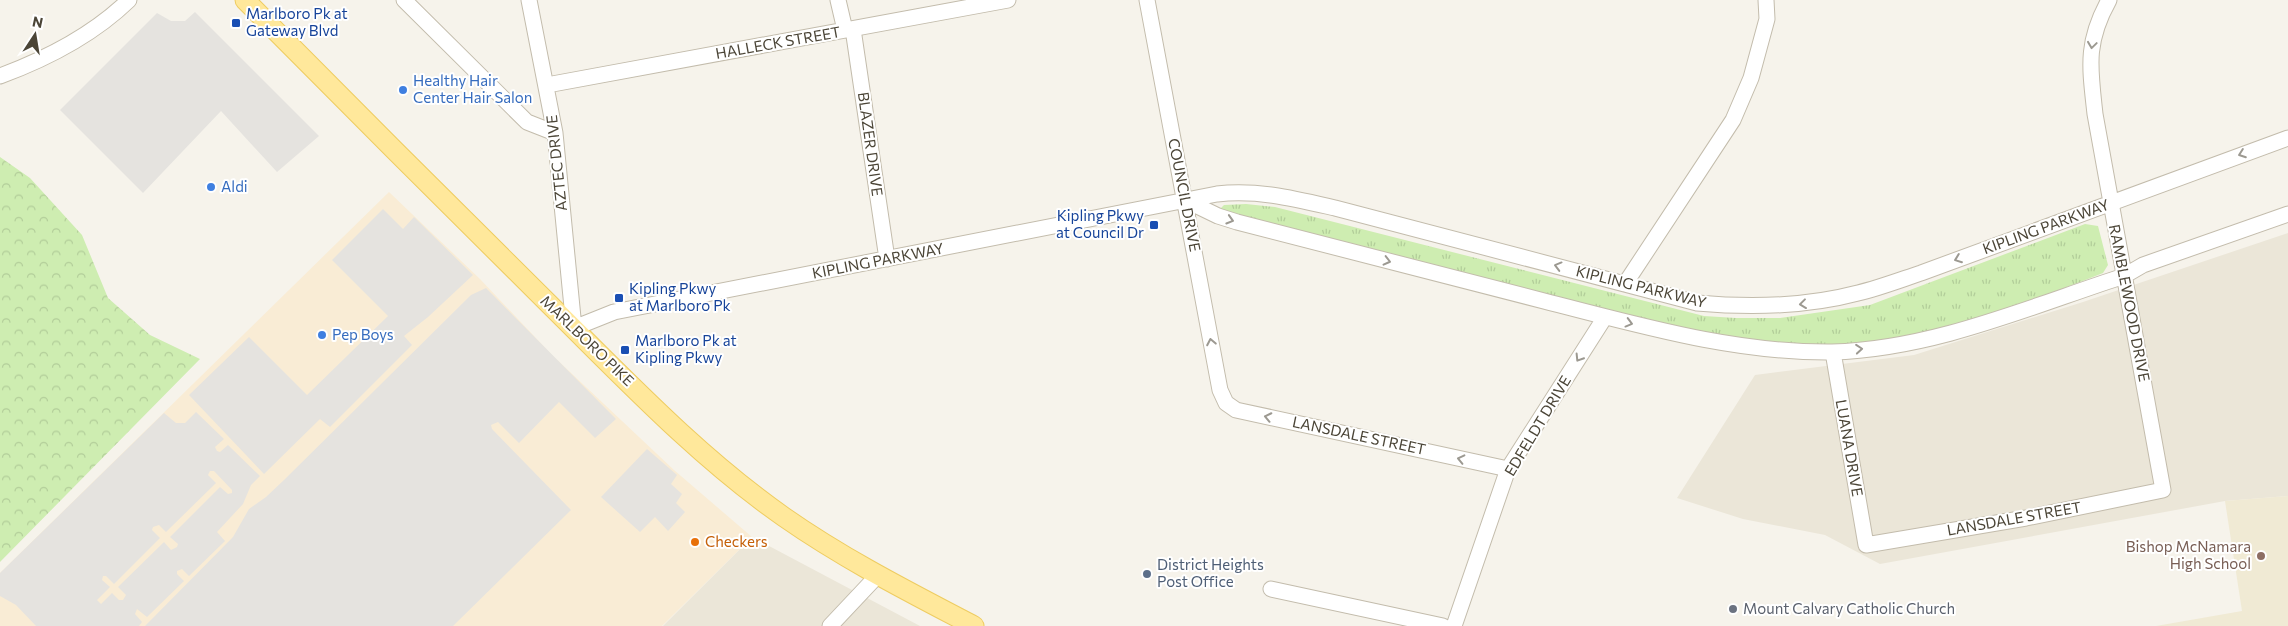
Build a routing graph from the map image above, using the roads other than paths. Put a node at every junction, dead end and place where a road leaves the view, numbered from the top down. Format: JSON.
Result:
{"nodes":[{"id":1,"x":128,"y":0,"type":"edge"},
{"id":2,"x":245,"y":0,"type":"edge"},
{"id":3,"x":404,"y":0,"type":"edge"},
{"id":4,"x":530,"y":0,"type":"edge"},
{"id":5,"x":838,"y":0,"type":"edge"},
{"id":6,"x":1008,"y":0,"type":"edge"},
{"id":7,"x":1147,"y":0,"type":"edge"},
{"id":8,"x":1766,"y":0,"type":"edge"},
{"id":9,"x":2109,"y":0,"type":"edge"},
{"id":10,"x":849,"y":30,"type":"junction"},
{"id":11,"x":0,"y":76,"type":"edge"},
{"id":12,"x":547,"y":86,"type":"junction"},
{"id":13,"x":555,"y":134,"type":"junction"},
{"id":14,"x":2288,"y":138,"type":"edge"},
{"id":15,"x":1185,"y":200,"type":"junction"},
{"id":16,"x":2110,"y":203,"type":"junction"},
{"id":17,"x":2288,"y":214,"type":"edge"},
{"id":18,"x":887,"y":259,"type":"junction"},
{"id":19,"x":2124,"y":276,"type":"junction"},
{"id":20,"x":1625,"y":284,"type":"junction"},
{"id":21,"x":1605,"y":317,"type":"junction"},
{"id":22,"x":574,"y":328,"type":"junction"},
{"id":23,"x":1833,"y":352,"type":"junction"},
{"id":24,"x":1220,"y":390,"type":"joint"},
{"id":25,"x":1508,"y":470,"type":"junction"},
{"id":26,"x":2162,"y":490,"type":"joint"},
{"id":27,"x":1866,"y":545,"type":"joint"},
{"id":28,"x":878,"y":575,"type":"junction"},
{"id":29,"x":1272,"y":589,"type":"dead end"},
{"id":30,"x":830,"y":626,"type":"edge"},
{"id":31,"x":974,"y":626,"type":"edge"},
{"id":32,"x":1444,"y":626,"type":"edge"},
{"id":33,"x":1454,"y":626,"type":"edge"}],
"edges":[{"from":1,"to":11,"type":"street"},
{"from":2,"to":22,"type":"main road","name":"MARLBORO PIKE"},
{"from":3,"to":13,"type":"street"},
{"from":4,"to":12,"type":"street","name":"AZTEC DRIVE"},
{"from":5,"to":10,"type":"street","name":"BLAZER DRIVE"},
{"from":6,"to":10,"type":"street","name":"HALLECK STREET"},
{"from":7,"to":15,"type":"street","name":"COUNCIL DRIVE"},
{"from":8,"to":20,"type":"street"},
{"from":9,"to":16,"type":"street","name":"RAMBLEWOOD DRIVE","one_way":true},
{"from":10,"to":12,"type":"street","name":"HALLECK STREET"},
{"from":10,"to":18,"type":"street","name":"BLAZER DRIVE"},
{"from":12,"to":13,"type":"street","name":"AZTEC DRIVE"},
{"from":13,"to":22,"type":"street","name":"AZTEC DRIVE"},
{"from":14,"to":16,"type":"street","name":"KIPLING PARKWAY","one_way":true},
{"from":15,"to":18,"type":"street","name":"KIPLING PARKWAY"},
{"from":20,"to":15,"type":"street","name":"KIPLING PARKWAY","one_way":true},
{"from":15,"to":21,"type":"street","one_way":true},
{"from":24,"to":15,"type":"street","name":"COUNCIL DRIVE","one_way":true},
{"from":16,"to":19,"type":"street","name":"RAMBLEWOOD DRIVE"},
{"from":16,"to":20,"type":"street","name":"KIPLING PARKWAY","one_way":true},
{"from":17,"to":19,"type":"street"},
{"from":18,"to":22,"type":"street","name":"KIPLING PARKWAY"},
{"from":23,"to":19,"type":"street","one_way":true},
{"from":19,"to":26,"type":"street","name":"RAMBLEWOOD DRIVE"},
{"from":21,"to":23,"type":"street","one_way":true},
{"from":21,"to":25,"type":"street","name":"EDFELDT DRIVE","one_way":true},
{"from":22,"to":28,"type":"main road","name":"MARLBORO PIKE"},
{"from":23,"to":27,"type":"street","name":"LUANA DRIVE"},
{"from":25,"to":24,"type":"street","name":"LANSDALE STREET","one_way":true},
{"from":25,"to":33,"type":"street","name":"EDFELDT DRIVE"},
{"from":26,"to":27,"type":"street","name":"LANSDALE STREET"},
{"from":28,"to":30,"type":"street"},
{"from":28,"to":31,"type":"main road","name":"MARLBORO PIKE"},
{"from":29,"to":32,"type":"street"}]}
